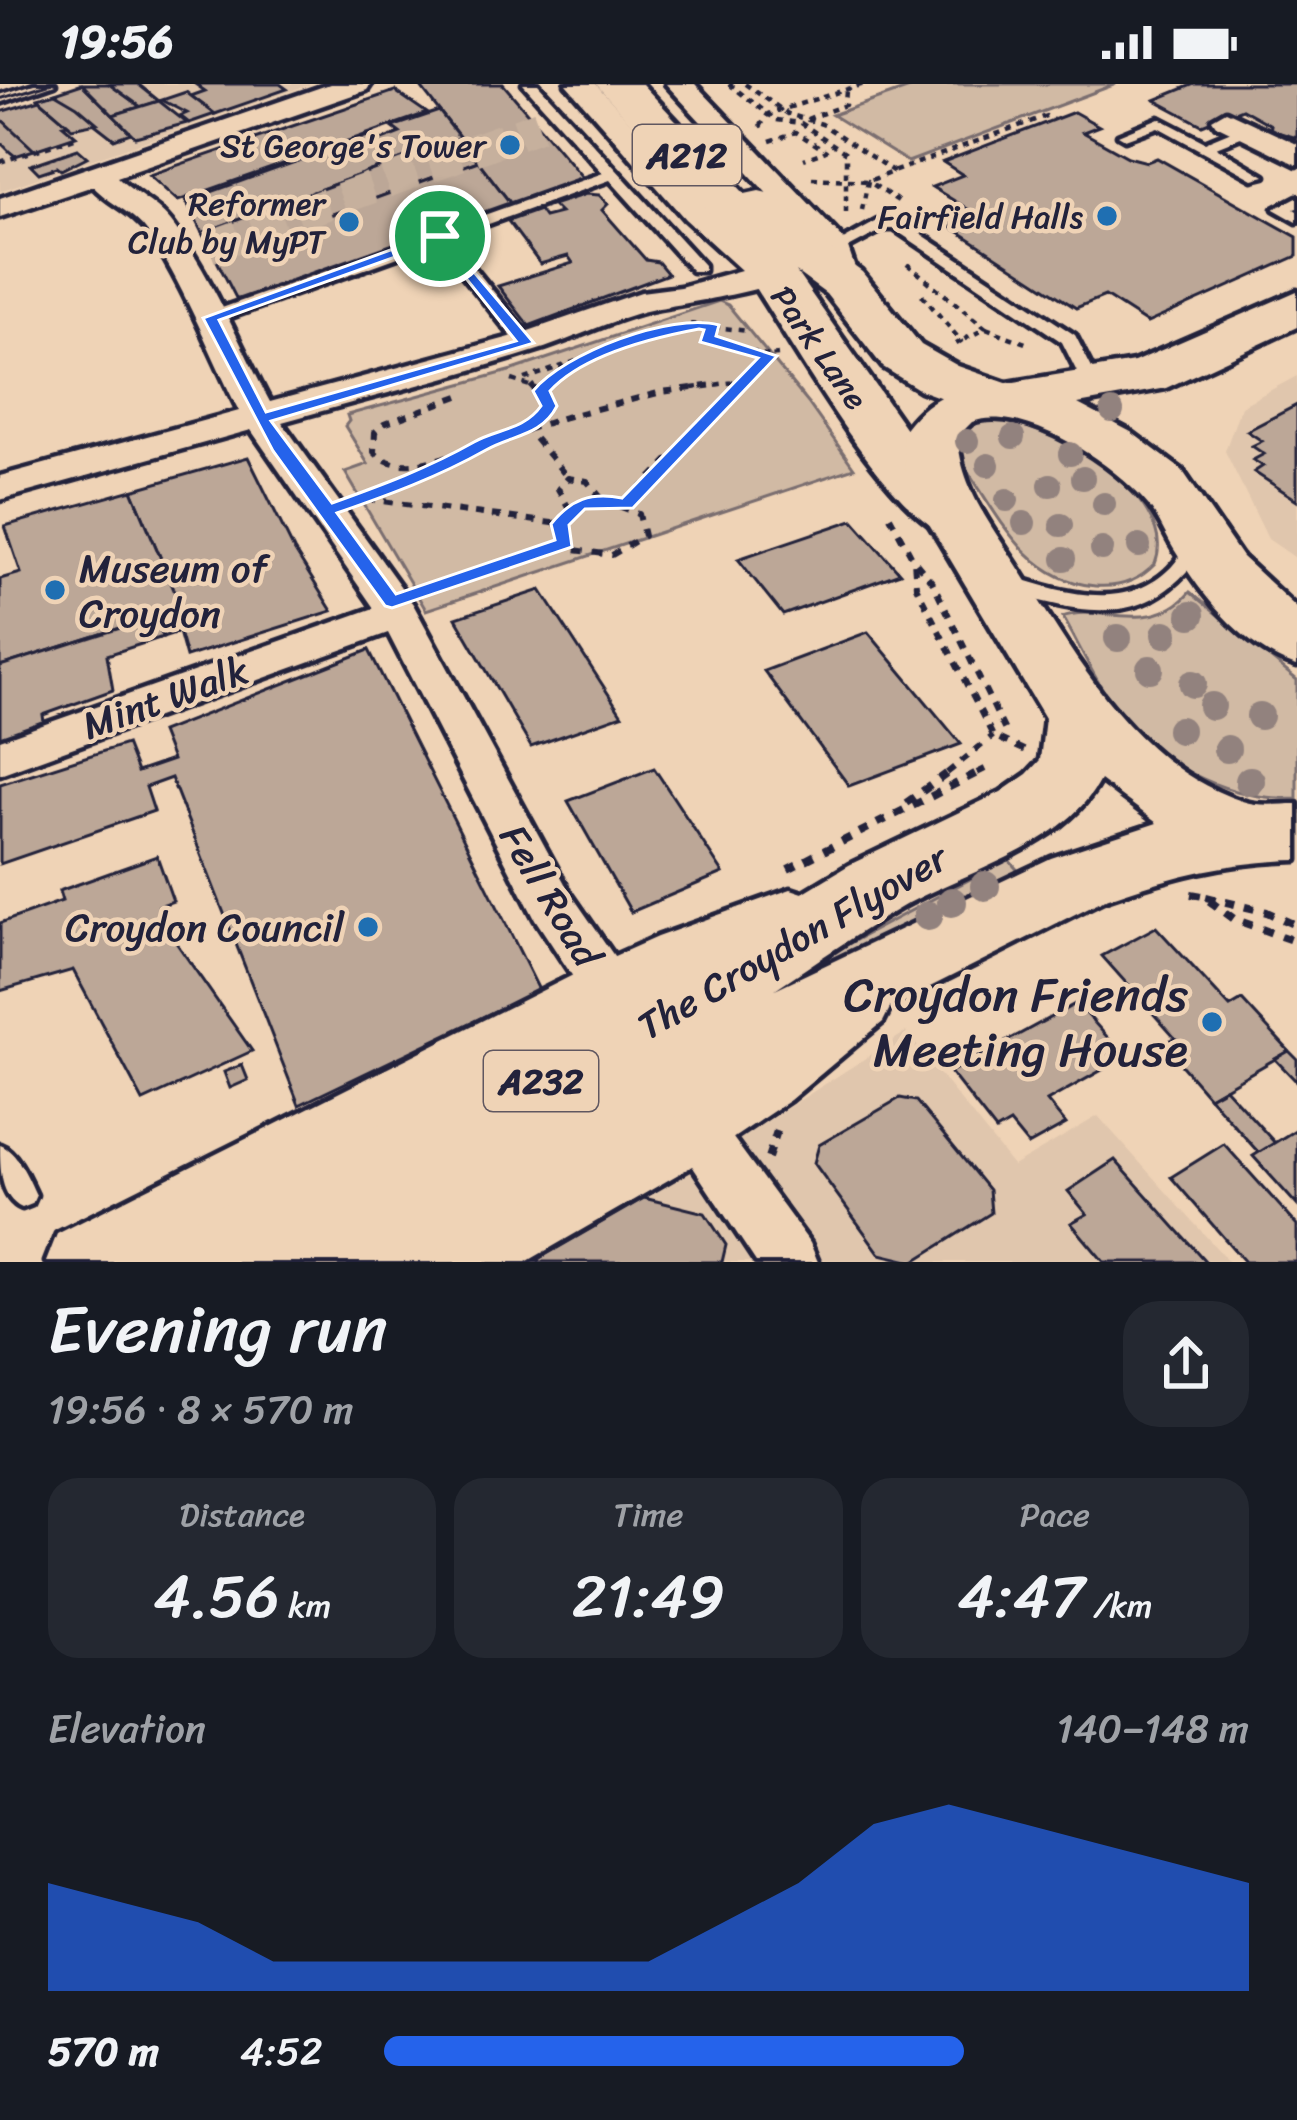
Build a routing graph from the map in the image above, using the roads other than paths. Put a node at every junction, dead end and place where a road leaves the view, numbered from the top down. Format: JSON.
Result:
{"nodes":[{"id":1,"x":47,"y":84,"type":"edge"},
{"id":2,"x":357,"y":84,"type":"edge"},
{"id":3,"x":530,"y":84,"type":"edge"},
{"id":4,"x":580,"y":84,"type":"edge"},
{"id":5,"x":618,"y":84,"type":"edge"},
{"id":6,"x":646,"y":84,"type":"edge"},
{"id":7,"x":680,"y":84,"type":"edge"},
{"id":8,"x":0,"y":99,"type":"edge"},
{"id":9,"x":1236,"y":125,"type":"joint"},
{"id":10,"x":1125,"y":135,"type":"dead end"},
{"id":11,"x":1204,"y":146,"type":"junction"},
{"id":12,"x":1297,"y":156,"type":"edge"},
{"id":13,"x":107,"y":170,"type":"junction"},
{"id":14,"x":614,"y":174,"type":"junction"},
{"id":15,"x":1258,"y":176,"type":"dead end"},
{"id":16,"x":1297,"y":202,"type":"edge"},
{"id":17,"x":0,"y":208,"type":"edge"},
{"id":18,"x":1297,"y":217,"type":"edge"},
{"id":19,"x":710,"y":229,"type":"junction"},
{"id":20,"x":440,"y":236,"type":"junction"},
{"id":21,"x":842,"y":251,"type":"junction"},
{"id":22,"x":698,"y":268,"type":"junction"},
{"id":23,"x":772,"y":277,"type":"junction"},
{"id":24,"x":653,"y":299,"type":"junction"},
{"id":25,"x":1297,"y":307,"type":"edge"},
{"id":26,"x":211,"y":318,"type":"junction"},
{"id":27,"x":526,"y":343,"type":"junction"},
{"id":28,"x":1297,"y":347,"type":"edge"},
{"id":29,"x":1093,"y":388,"type":"junction"},
{"id":30,"x":1000,"y":398,"type":"junction"},
{"id":31,"x":261,"y":418,"type":"junction"},
{"id":32,"x":1164,"y":487,"type":"junction"},
{"id":33,"x":0,"y":488,"type":"edge"},
{"id":34,"x":933,"y":537,"type":"junction"},
{"id":35,"x":1200,"y":542,"type":"junction"},
{"id":36,"x":990,"y":572,"type":"junction"},
{"id":37,"x":396,"y":608,"type":"junction"},
{"id":38,"x":1297,"y":643,"type":"edge"},
{"id":39,"x":1062,"y":737,"type":"junction"},
{"id":40,"x":0,"y":757,"type":"edge"},
{"id":41,"x":1278,"y":837,"type":"edge"},
{"id":42,"x":875,"y":886,"type":"junction"},
{"id":43,"x":893,"y":968,"type":"junction"},
{"id":44,"x":610,"y":991,"type":"junction"},
{"id":45,"x":692,"y":1125,"type":"junction"},
{"id":46,"x":0,"y":1157,"type":"edge"},
{"id":47,"x":22,"y":1195,"type":"dead end"},
{"id":48,"x":86,"y":1262,"type":"edge"},
{"id":49,"x":200,"y":1262,"type":"edge"},
{"id":50,"x":327,"y":1262,"type":"edge"},
{"id":51,"x":449,"y":1262,"type":"edge"},
{"id":52,"x":790,"y":1262,"type":"edge"}],
"edges":[{"from":1,"to":8,"type":"lane"},
{"from":2,"to":13,"type":"street"},
{"from":3,"to":14,"type":"lane"},
{"from":4,"to":19,"type":"street","name":"Park Lane"},
{"from":5,"to":23,"type":"main road","number":"A212"},
{"from":6,"to":21,"type":"main road","number":"A212"},
{"from":7,"to":21,"type":"street","name":"Park Lane"},
{"from":9,"to":11,"type":"lane"},
{"from":9,"to":12,"type":"street"},
{"from":10,"to":11,"type":"lane"},
{"from":11,"to":15,"type":"lane"},
{"from":13,"to":17,"type":"street"},
{"from":13,"to":26,"type":"street","name":"Fell Road"},
{"from":14,"to":20,"type":"lane"},
{"from":14,"to":22,"type":"lane"},
{"from":16,"to":18,"type":"lane"},
{"from":19,"to":22,"type":"street"},
{"from":19,"to":23,"type":"street","name":"Park Lane"},
{"from":20,"to":26,"type":"lane"},
{"from":20,"to":27,"type":"lane"},
{"from":21,"to":29,"type":"lane"},
{"from":21,"to":30,"type":"main road","name":"Park Lane","number":"A212"},
{"from":22,"to":24,"type":"street"},
{"from":23,"to":24,"type":"street"},
{"from":23,"to":34,"type":"main road","name":"Park Lane","number":"A212"},
{"from":24,"to":27,"type":"street"},
{"from":25,"to":29,"type":"main road"},
{"from":26,"to":31,"type":"street","name":"Fell Road"},
{"from":27,"to":31,"type":"street"},
{"from":28,"to":32,"type":"main road"},
{"from":29,"to":30,"type":"main road"},
{"from":30,"to":32,"type":"main road","name":"Park Lane"},
{"from":30,"to":34,"type":"main road"},
{"from":31,"to":33,"type":"street"},
{"from":31,"to":37,"type":"street","name":"Fell Road"},
{"from":32,"to":35,"type":"main road"},
{"from":34,"to":36,"type":"main road"},
{"from":35,"to":36,"type":"lane"},
{"from":35,"to":38,"type":"main road"},
{"from":36,"to":39,"type":"main road"},
{"from":37,"to":40,"type":"street","name":"Mint Walk"},
{"from":37,"to":44,"type":"street","name":"Fell Road"},
{"from":39,"to":41,"type":"main road"},
{"from":39,"to":42,"type":"main road","name":"The Croydon Flyover","number":"A232"},
{"from":41,"to":43,"type":"main road","name":"The Croydon Flyover","number":"A232"},
{"from":42,"to":44,"type":"street"},
{"from":42,"to":49,"type":"main road","name":"The Croydon Flyover","number":"A232"},
{"from":43,"to":45,"type":"street"},
{"from":43,"to":50,"type":"main road","name":"The Croydon Flyover","number":"A232"},
{"from":44,"to":48,"type":"street","name":"Fell Road"},
{"from":45,"to":51,"type":"street"},
{"from":45,"to":52,"type":"street"},
{"from":46,"to":47,"type":"lane"}]}
